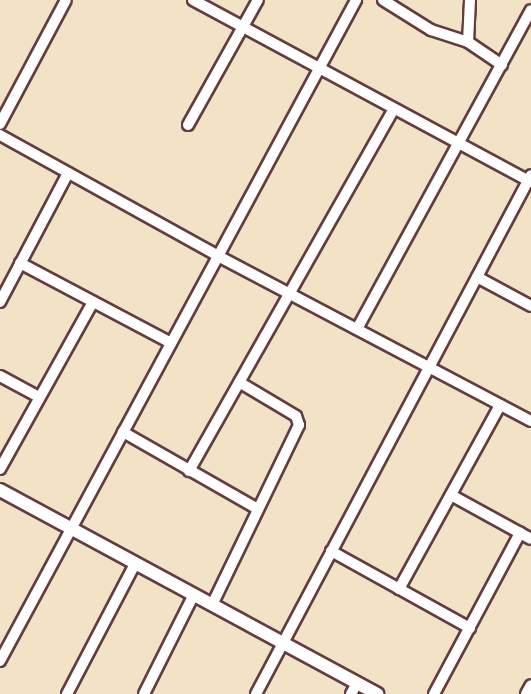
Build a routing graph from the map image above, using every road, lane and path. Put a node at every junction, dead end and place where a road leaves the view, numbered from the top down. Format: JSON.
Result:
{"nodes":[{"id":1,"x":66,"y":0,"type":"edge"},
{"id":2,"x":192,"y":0,"type":"edge"},
{"id":3,"x":258,"y":0,"type":"edge"},
{"id":4,"x":356,"y":0,"type":"edge"},
{"id":5,"x":383,"y":0,"type":"edge"},
{"id":6,"x":470,"y":0,"type":"edge"},
{"id":7,"x":531,"y":10,"type":"edge"},
{"id":8,"x":242,"y":27,"type":"junction"},
{"id":9,"x":468,"y":42,"type":"junction"},
{"id":10,"x":502,"y":65,"type":"junction"},
{"id":11,"x":319,"y":69,"type":"junction"},
{"id":12,"x":394,"y":109,"type":"junction"},
{"id":13,"x":0,"y":124,"type":"edge"},
{"id":14,"x":188,"y":125,"type":"dead end"},
{"id":15,"x":0,"y":135,"type":"edge"},
{"id":16,"x":461,"y":143,"type":"junction"},
{"id":17,"x":68,"y":173,"type":"junction"},
{"id":18,"x":530,"y":179,"type":"edge"},
{"id":19,"x":218,"y":256,"type":"junction"},
{"id":20,"x":20,"y":263,"type":"junction"},
{"id":21,"x":477,"y":277,"type":"junction"},
{"id":22,"x":290,"y":294,"type":"junction"},
{"id":23,"x":0,"y":302,"type":"edge"},
{"id":24,"x":93,"y":302,"type":"junction"},
{"id":25,"x":531,"y":306,"type":"edge"},
{"id":26,"x":356,"y":329,"type":"junction"},
{"id":27,"x":171,"y":343,"type":"junction"},
{"id":28,"x":429,"y":368,"type":"junction"},
{"id":29,"x":0,"y":376,"type":"edge"},
{"id":30,"x":239,"y":382,"type":"junction"},
{"id":31,"x":39,"y":397,"type":"junction"},
{"id":32,"x":500,"y":405,"type":"junction"},
{"id":33,"x":531,"y":421,"type":"edge"},
{"id":34,"x":123,"y":432,"type":"junction"},
{"id":35,"x":0,"y":470,"type":"edge"},
{"id":36,"x":189,"y":471,"type":"junction"},
{"id":37,"x":0,"y":490,"type":"edge"},
{"id":38,"x":451,"y":495,"type":"junction"},
{"id":39,"x":256,"y":508,"type":"junction"},
{"id":40,"x":70,"y":529,"type":"junction"},
{"id":41,"x":520,"y":533,"type":"junction"},
{"id":42,"x":531,"y":539,"type":"edge"},
{"id":43,"x":331,"y":551,"type":"junction"},
{"id":44,"x":134,"y":566,"type":"junction"},
{"id":45,"x":399,"y":589,"type":"junction"},
{"id":46,"x":193,"y":596,"type":"junction"},
{"id":47,"x":212,"y":605,"type":"junction"},
{"id":48,"x":470,"y":628,"type":"junction"},
{"id":49,"x":282,"y":643,"type":"junction"},
{"id":50,"x":0,"y":661,"type":"edge"},
{"id":51,"x":531,"y":685,"type":"edge"},
{"id":52,"x":354,"y":689,"type":"edge"},
{"id":53,"x":67,"y":694,"type":"edge"},
{"id":54,"x":144,"y":694,"type":"edge"},
{"id":55,"x":256,"y":694,"type":"edge"},
{"id":56,"x":377,"y":694,"type":"edge"},
{"id":57,"x":434,"y":694,"type":"edge"},
{"id":58,"x":526,"y":694,"type":"edge"}],
"edges":[{"from":1,"to":13,"type":"street"},
{"from":2,"to":8,"type":"street"},
{"from":3,"to":8,"type":"street"},
{"from":4,"to":11,"type":"street"},
{"from":5,"to":9,"type":"street"},
{"from":6,"to":9,"type":"street"},
{"from":7,"to":10,"type":"street"},
{"from":8,"to":11,"type":"street"},
{"from":8,"to":14,"type":"street"},
{"from":9,"to":10,"type":"street"},
{"from":10,"to":16,"type":"street"},
{"from":11,"to":12,"type":"street"},
{"from":11,"to":19,"type":"street"},
{"from":12,"to":16,"type":"street"},
{"from":12,"to":22,"type":"street"},
{"from":15,"to":17,"type":"street"},
{"from":16,"to":18,"type":"street"},
{"from":16,"to":26,"type":"street"},
{"from":17,"to":19,"type":"street"},
{"from":17,"to":20,"type":"street"},
{"from":18,"to":21,"type":"street"},
{"from":19,"to":22,"type":"street"},
{"from":19,"to":27,"type":"street"},
{"from":20,"to":23,"type":"street"},
{"from":20,"to":24,"type":"street"},
{"from":21,"to":25,"type":"street"},
{"from":21,"to":28,"type":"street"},
{"from":22,"to":26,"type":"street"},
{"from":22,"to":30,"type":"street"},
{"from":24,"to":27,"type":"street"},
{"from":24,"to":31,"type":"street"},
{"from":26,"to":28,"type":"street"},
{"from":27,"to":34,"type":"street"},
{"from":28,"to":32,"type":"street"},
{"from":28,"to":43,"type":"street"},
{"from":29,"to":31,"type":"street"},
{"from":30,"to":36,"type":"street"},
{"from":30,"to":39,"type":"street"},
{"from":31,"to":35,"type":"street"},
{"from":32,"to":33,"type":"street"},
{"from":32,"to":38,"type":"street"},
{"from":34,"to":36,"type":"street"},
{"from":34,"to":40,"type":"street"},
{"from":36,"to":39,"type":"street"},
{"from":37,"to":40,"type":"street"},
{"from":38,"to":41,"type":"street"},
{"from":38,"to":45,"type":"street"},
{"from":39,"to":47,"type":"street"},
{"from":40,"to":44,"type":"street"},
{"from":40,"to":50,"type":"street"},
{"from":41,"to":42,"type":"street"},
{"from":41,"to":48,"type":"street"},
{"from":43,"to":45,"type":"street"},
{"from":43,"to":49,"type":"street"},
{"from":44,"to":46,"type":"street"},
{"from":44,"to":53,"type":"street"},
{"from":45,"to":48,"type":"street"},
{"from":46,"to":47,"type":"street"},
{"from":46,"to":54,"type":"street"},
{"from":47,"to":49,"type":"street"},
{"from":48,"to":57,"type":"street"},
{"from":49,"to":52,"type":"street"},
{"from":49,"to":55,"type":"street"},
{"from":51,"to":58,"type":"street"},
{"from":52,"to":56,"type":"street"}]}
